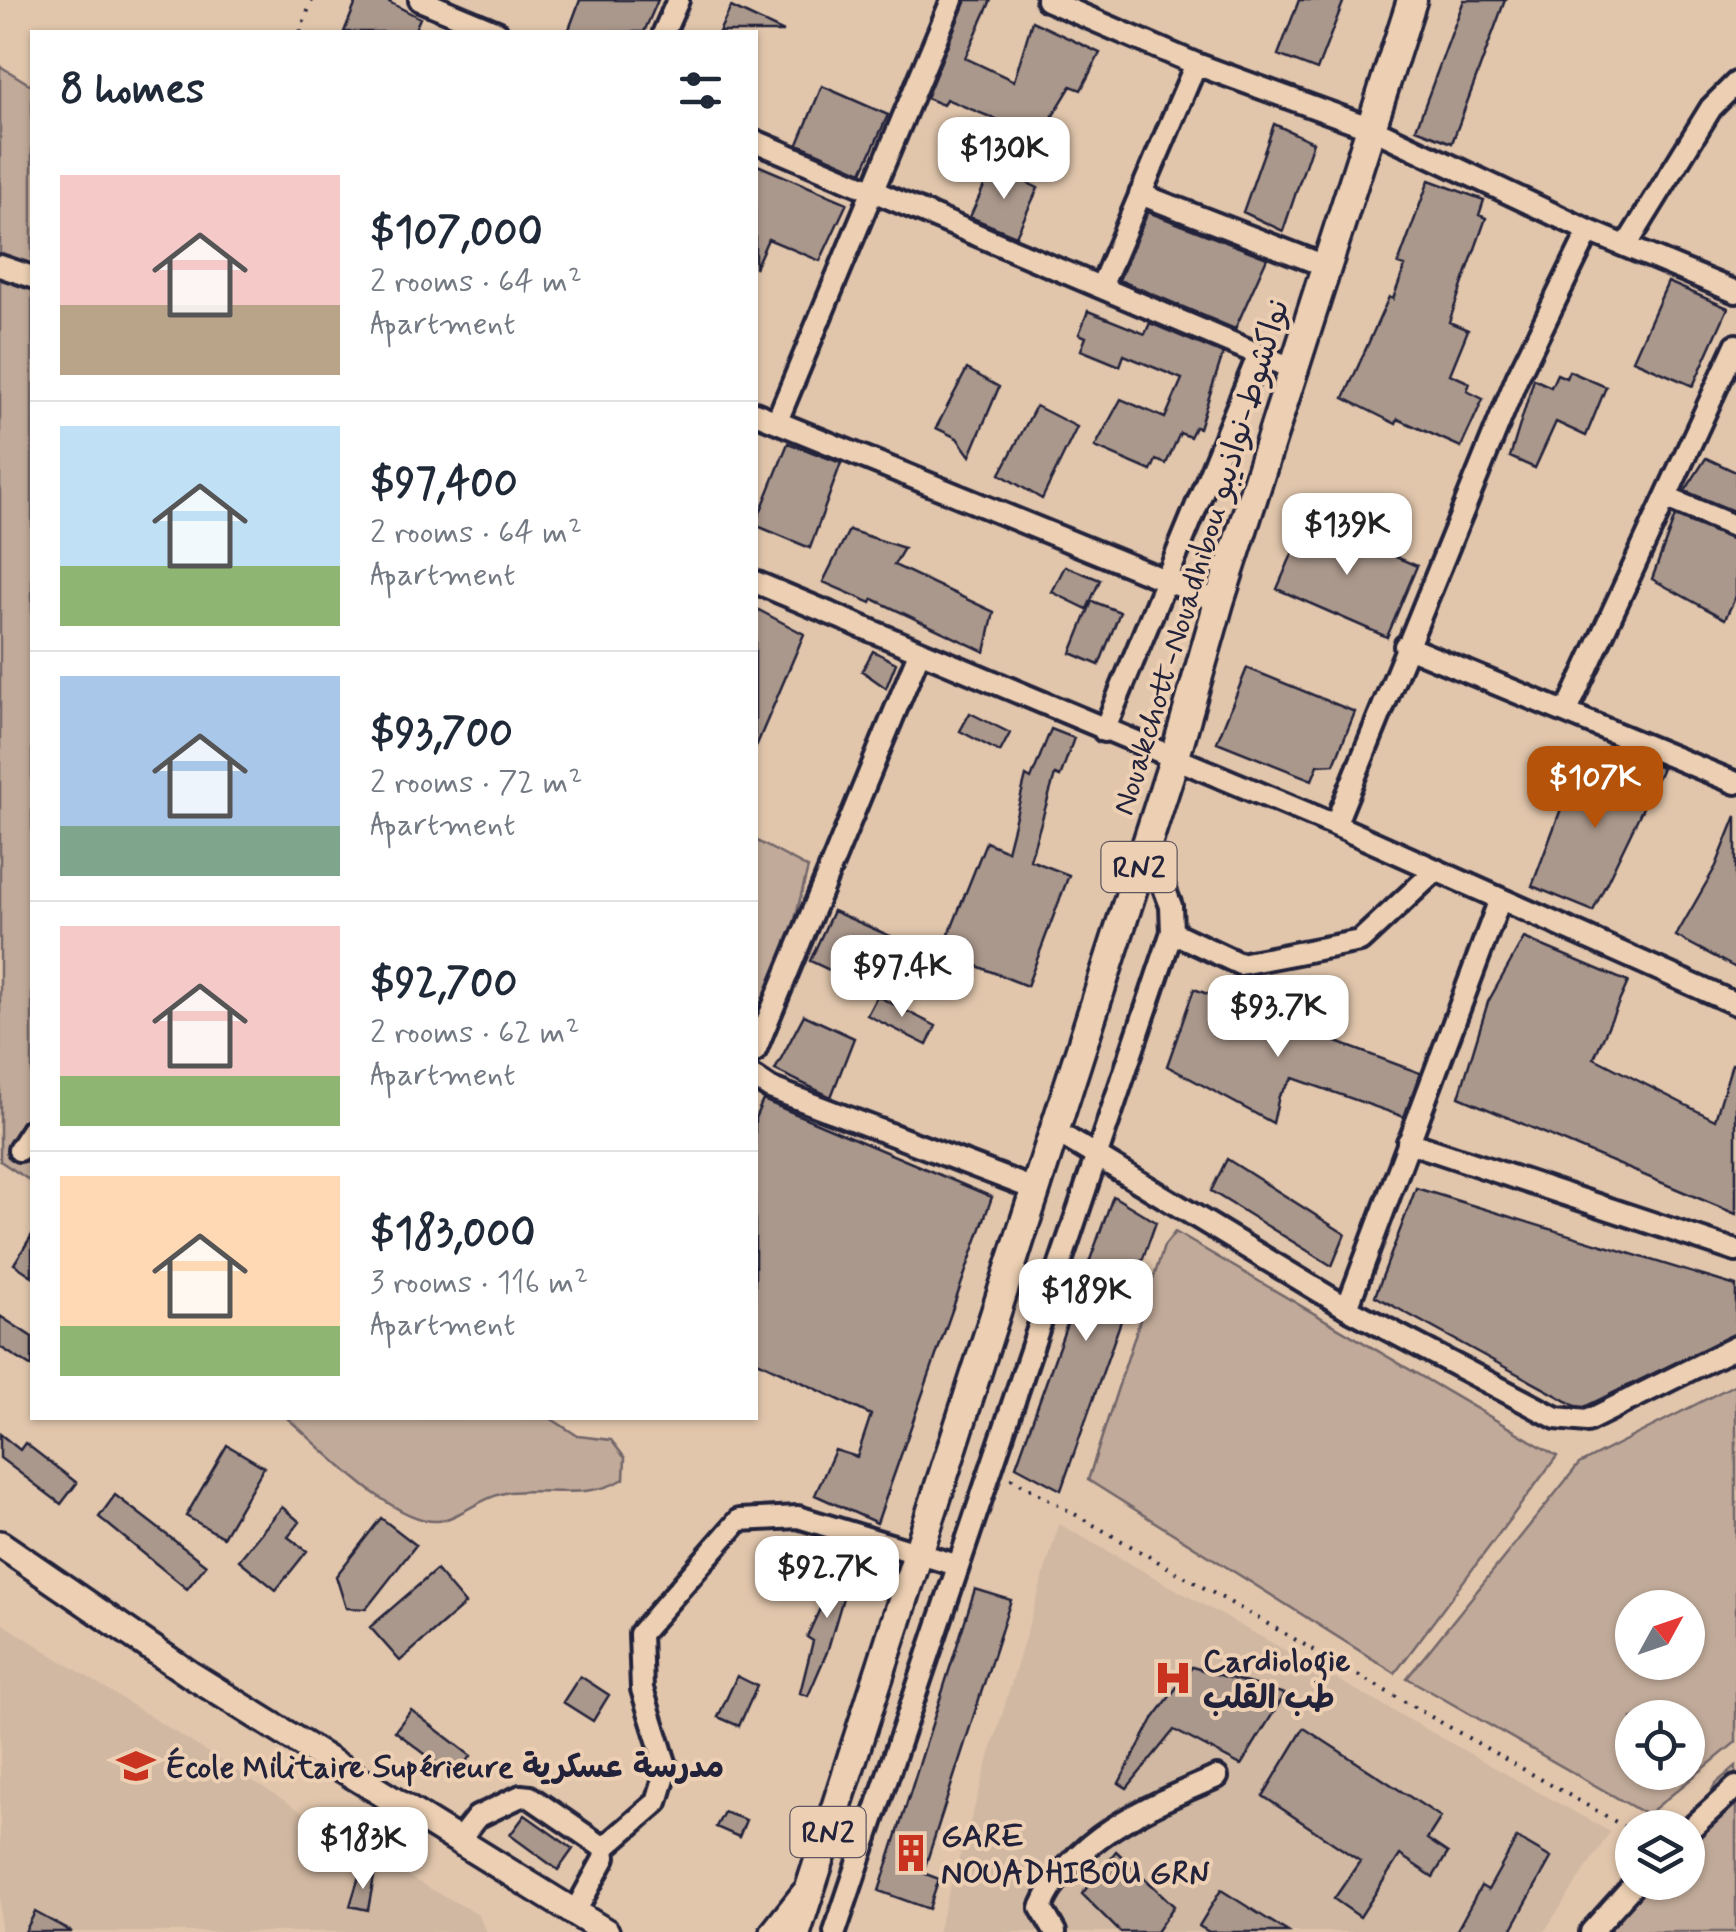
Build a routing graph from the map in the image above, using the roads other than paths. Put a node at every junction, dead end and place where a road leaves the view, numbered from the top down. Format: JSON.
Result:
{"nodes":[{"id":1,"x":420,"y":0,"type":"edge"},
{"id":2,"x":678,"y":0,"type":"edge"},
{"id":3,"x":952,"y":0,"type":"edge"},
{"id":4,"x":1047,"y":0,"type":"edge"},
{"id":5,"x":1412,"y":0,"type":"edge"},
{"id":6,"x":492,"y":30,"type":"edge"},
{"id":7,"x":665,"y":30,"type":"edge"},
{"id":8,"x":1196,"y":64,"type":"junction"},
{"id":9,"x":1736,"y":84,"type":"edge"},
{"id":10,"x":1372,"y":128,"type":"junction"},
{"id":11,"x":758,"y":143,"type":"edge"},
{"id":12,"x":873,"y":191,"type":"junction"},
{"id":13,"x":1140,"y":194,"type":"junction"},
{"id":14,"x":1590,"y":230,"type":"junction"},
{"id":15,"x":1626,"y":246,"type":"junction"},
{"id":16,"x":0,"y":266,"type":"edge"},
{"id":17,"x":1328,"y":268,"type":"junction"},
{"id":18,"x":30,"y":276,"type":"edge"},
{"id":19,"x":1100,"y":287,"type":"junction"},
{"id":20,"x":1736,"y":292,"type":"edge"},
{"id":21,"x":1736,"y":345,"type":"edge"},
{"id":22,"x":1258,"y":354,"type":"junction"},
{"id":23,"x":1296,"y":370,"type":"junction"},
{"id":24,"x":758,"y":413,"type":"edge"},
{"id":25,"x":776,"y":421,"type":"junction"},
{"id":26,"x":1669,"y":498,"type":"junction"},
{"id":27,"x":1736,"y":527,"type":"edge"},
{"id":28,"x":1164,"y":580,"type":"junction"},
{"id":29,"x":758,"y":583,"type":"edge"},
{"id":30,"x":1219,"y":602,"type":"junction"},
{"id":31,"x":1404,"y":646,"type":"junction"},
{"id":32,"x":919,"y":653,"type":"junction"},
{"id":33,"x":1566,"y":710,"type":"junction"},
{"id":34,"x":1104,"y":731,"type":"junction"},
{"id":35,"x":1174,"y":760,"type":"junction"},
{"id":36,"x":1736,"y":783,"type":"edge"},
{"id":37,"x":1334,"y":825,"type":"junction"},
{"id":38,"x":1147,"y":843,"type":"junction"},
{"id":39,"x":1435,"y":872,"type":"junction"},
{"id":40,"x":1499,"y":902,"type":"junction"},
{"id":41,"x":1172,"y":932,"type":"junction"},
{"id":42,"x":1736,"y":1004,"type":"edge"},
{"id":43,"x":758,"y":1044,"type":"edge"},
{"id":44,"x":758,"y":1079,"type":"edge"},
{"id":45,"x":1055,"y":1131,"type":"junction"},
{"id":46,"x":30,"y":1133,"type":"edge"},
{"id":47,"x":1408,"y":1142,"type":"junction"},
{"id":48,"x":18,"y":1150,"type":"dead end"},
{"id":49,"x":1094,"y":1154,"type":"junction"},
{"id":50,"x":1034,"y":1189,"type":"junction"},
{"id":51,"x":1736,"y":1251,"type":"edge"},
{"id":52,"x":1347,"y":1308,"type":"junction"},
{"id":53,"x":1736,"y":1347,"type":"edge"},
{"id":54,"x":0,"y":1544,"type":"edge"},
{"id":55,"x":918,"y":1550,"type":"junction"},
{"id":56,"x":956,"y":1565,"type":"junction"},
{"id":57,"x":859,"y":1732,"type":"junction"},
{"id":58,"x":899,"y":1744,"type":"junction"},
{"id":59,"x":1217,"y":1777,"type":"dead end"},
{"id":60,"x":1736,"y":1787,"type":"edge"},
{"id":61,"x":1705,"y":1815,"type":"edge"},
{"id":62,"x":458,"y":1841,"type":"junction"},
{"id":63,"x":604,"y":1848,"type":"junction"},
{"id":64,"x":812,"y":1882,"type":"junction"},
{"id":65,"x":845,"y":1894,"type":"junction"},
{"id":66,"x":1620,"y":1900,"type":"edge"},
{"id":67,"x":575,"y":1912,"type":"junction"},
{"id":68,"x":606,"y":1932,"type":"edge"},
{"id":69,"x":774,"y":1932,"type":"edge"},
{"id":70,"x":796,"y":1932,"type":"edge"},
{"id":71,"x":812,"y":1932,"type":"edge"},
{"id":72,"x":836,"y":1932,"type":"edge"},
{"id":73,"x":1054,"y":1932,"type":"edge"},
{"id":74,"x":1591,"y":1932,"type":"edge"}],
"edges":[{"from":1,"to":6,"type":"street"},
{"from":2,"to":7,"type":"street"},
{"from":3,"to":12,"type":"street"},
{"from":4,"to":8,"type":"street"},
{"from":5,"to":10,"type":"highway","name":"Nouakchott-Nouadhibou نواكشوط-نواذيبو","number":"RN2"},
{"from":8,"to":10,"type":"street"},
{"from":8,"to":13,"type":"street"},
{"from":9,"to":15,"type":"street"},
{"from":10,"to":14,"type":"street"},
{"from":10,"to":17,"type":"highway","name":"Nouakchott-Nouadhibou نواكشوط-نواذيبو","number":"RN2"},
{"from":11,"to":12,"type":"street"},
{"from":12,"to":19,"type":"street"},
{"from":12,"to":25,"type":"street"},
{"from":13,"to":17,"type":"street"},
{"from":13,"to":19,"type":"street"},
{"from":14,"to":15,"type":"street"},
{"from":14,"to":31,"type":"street"},
{"from":15,"to":20,"type":"street"},
{"from":16,"to":18,"type":"street"},
{"from":17,"to":23,"type":"highway","name":"Nouakchott-Nouadhibou نواكشوط-نواذيبو","number":"RN2"},
{"from":19,"to":22,"type":"street"},
{"from":21,"to":26,"type":"street"},
{"from":22,"to":23,"type":"street"},
{"from":22,"to":28,"type":"street"},
{"from":23,"to":30,"type":"highway","name":"Nouakchott-Nouadhibou نواكشوط-نواذيبو","number":"RN2"},
{"from":24,"to":25,"type":"street"},
{"from":25,"to":28,"type":"street"},
{"from":26,"to":27,"type":"street"},
{"from":26,"to":33,"type":"street"},
{"from":28,"to":30,"type":"street"},
{"from":28,"to":34,"type":"street"},
{"from":29,"to":32,"type":"street"},
{"from":30,"to":35,"type":"highway","name":"Nouakchott-Nouadhibou نواكشوط-نواذيبو","number":"RN2"},
{"from":31,"to":33,"type":"street"},
{"from":31,"to":37,"type":"street"},
{"from":32,"to":34,"type":"street"},
{"from":32,"to":43,"type":"street"},
{"from":33,"to":36,"type":"street"},
{"from":34,"to":35,"type":"street"},
{"from":35,"to":37,"type":"street"},
{"from":35,"to":38,"type":"highway","name":"Nouakchott-Nouadhibou نواكشوط-نواذيبو","number":"RN2"},
{"from":37,"to":39,"type":"street"},
{"from":38,"to":41,"type":"street"},
{"from":38,"to":45,"type":"highway","name":"Nouakchott-Nouadhibou نواكشوط-نواذيبو","number":"RN2"},
{"from":39,"to":40,"type":"street"},
{"from":39,"to":41,"type":"street"},
{"from":40,"to":42,"type":"street"},
{"from":40,"to":47,"type":"street"},
{"from":41,"to":49,"type":"street"},
{"from":44,"to":50,"type":"street"},
{"from":45,"to":49,"type":"street"},
{"from":45,"to":50,"type":"highway","name":"Nouakchott-Nouadhibou نواكشوط-نواذيبو","number":"RN2"},
{"from":46,"to":48,"type":"street"},
{"from":47,"to":51,"type":"street"},
{"from":47,"to":52,"type":"street"},
{"from":49,"to":52,"type":"street"},
{"from":49,"to":56,"type":"street"},
{"from":50,"to":55,"type":"highway","name":"Nouakchott-Nouadhibou نواكشوط-نواذيبو","number":"RN2"},
{"from":52,"to":53,"type":"street"},
{"from":54,"to":62,"type":"main road"},
{"from":55,"to":56,"type":"street"},
{"from":55,"to":57,"type":"highway","name":"Nouakchott-Nouadhibou نواكشوط-نواذيبو","number":"RN2"},
{"from":55,"to":63,"type":"street"},
{"from":56,"to":58,"type":"street"},
{"from":57,"to":58,"type":"street"},
{"from":57,"to":64,"type":"highway","name":"Nouakchott-Nouadhibou نواكشوط-نواذيبو","number":"RN2"},
{"from":58,"to":65,"type":"street"},
{"from":59,"to":73,"type":"street"},
{"from":60,"to":61,"type":"street"},
{"from":62,"to":63,"type":"street"},
{"from":62,"to":67,"type":"main road"},
{"from":63,"to":67,"type":"street"},
{"from":64,"to":65,"type":"street"},
{"from":64,"to":69,"type":"main road"},
{"from":64,"to":70,"type":"highway","name":"Nouakchott-Nouadhibou نواكشوط-نواذيبو","number":"RN2"},
{"from":64,"to":71,"type":"highway"},
{"from":65,"to":72,"type":"street"},
{"from":66,"to":74,"type":"street"},
{"from":67,"to":68,"type":"main road"}]}
